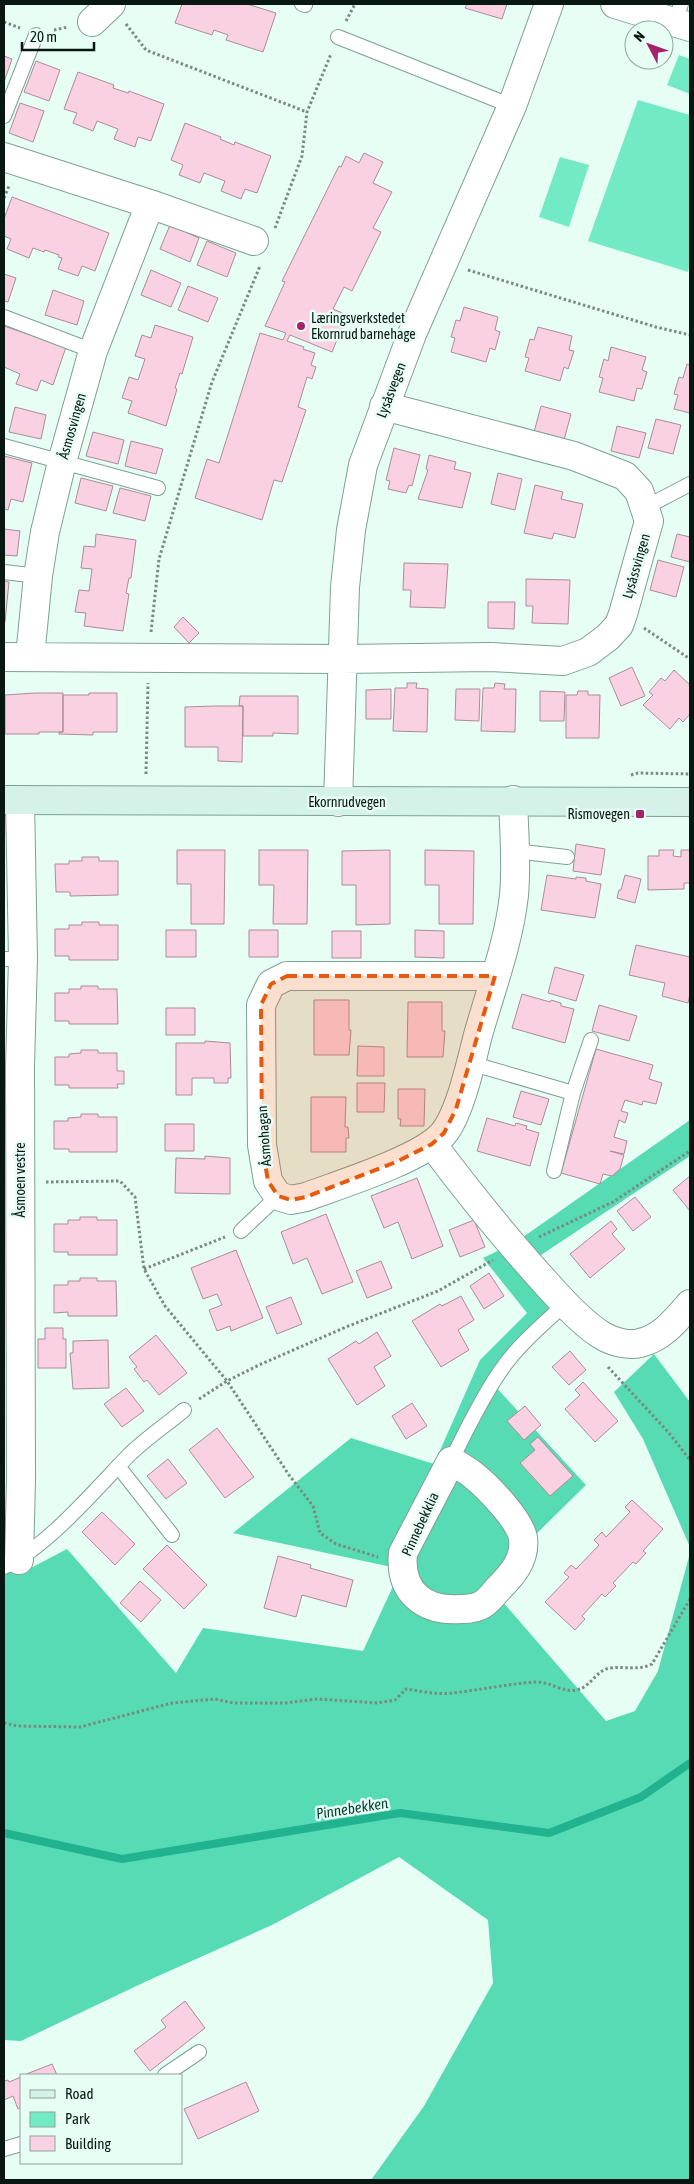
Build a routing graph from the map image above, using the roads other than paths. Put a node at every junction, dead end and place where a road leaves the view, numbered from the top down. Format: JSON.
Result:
{"nodes":[{"id":1,"x":549,"y":4,"type":"edge"},
{"id":2,"x":615,"y":4,"type":"edge"},
{"id":3,"x":682,"y":18,"type":"edge"},
{"id":4,"x":36,"y":35,"type":"dead end"},
{"id":5,"x":338,"y":36,"type":"road end"},
{"id":6,"x":512,"y":106,"type":"junction"},
{"id":7,"x":4,"y":116,"type":"edge"},
{"id":8,"x":4,"y":157,"type":"edge"},
{"id":9,"x":150,"y":204,"type":"junction"},
{"id":10,"x":262,"y":248,"type":"road end"},
{"id":11,"x":4,"y":317,"type":"edge"},
{"id":12,"x":93,"y":351,"type":"junction"},
{"id":13,"x":384,"y":406,"type":"junction"},
{"id":14,"x":4,"y":446,"type":"edge"},
{"id":15,"x":62,"y":462,"type":"junction"},
{"id":16,"x":690,"y":484,"type":"edge"},
{"id":17,"x":158,"y":488,"type":"dead end"},
{"id":18,"x":646,"y":507,"type":"junction"},
{"id":19,"x":4,"y":572,"type":"edge"},
{"id":20,"x":38,"y":576,"type":"junction"},
{"id":21,"x":17,"y":657,"type":"edge"},
{"id":22,"x":342,"y":659,"type":"junction"},
{"id":23,"x":12,"y":800,"type":"edge"},
{"id":24,"x":513,"y":800,"type":"junction"},
{"id":25,"x":338,"y":802,"type":"junction"},
{"id":26,"x":690,"y":802,"type":"edge"},
{"id":27,"x":514,"y":851,"type":"junction"},
{"id":28,"x":12,"y":854,"type":"edge"},
{"id":29,"x":567,"y":857,"type":"dead end"},
{"id":30,"x":14,"y":959,"type":"edge"},
{"id":31,"x":495,"y":976,"type":"junction"},
{"id":32,"x":591,"y":1040,"type":"dead end"},
{"id":33,"x":470,"y":1063,"type":"junction"},
{"id":34,"x":12,"y":1066,"type":"edge"},
{"id":35,"x":573,"y":1093,"type":"junction"},
{"id":36,"x":432,"y":1144,"type":"junction"},
{"id":37,"x":15,"y":1170,"type":"edge"},
{"id":38,"x":554,"y":1172,"type":"dead end"},
{"id":39,"x":278,"y":1196,"type":"junction"},
{"id":40,"x":241,"y":1231,"type":"road end"},
{"id":41,"x":12,"y":1274,"type":"edge"},
{"id":42,"x":565,"y":1304,"type":"junction"},
{"id":43,"x":690,"y":1304,"type":"edge"},
{"id":44,"x":12,"y":1374,"type":"edge"},
{"id":45,"x":184,"y":1410,"type":"road end"},
{"id":46,"x":451,"y":1461,"type":"junction"},
{"id":47,"x":118,"y":1466,"type":"junction"},
{"id":48,"x":12,"y":1480,"type":"edge"},
{"id":49,"x":172,"y":1535,"type":"dead end"},
{"id":50,"x":11,"y":1563,"type":"edge"},
{"id":51,"x":200,"y":2052,"type":"dead end"},
{"id":52,"x":167,"y":2074,"type":"edge"},
{"id":53,"x":20,"y":2144,"type":"edge"},
{"id":54,"x":4,"y":2149,"type":"edge"}],
"edges":[{"from":1,"to":6,"type":"street","name":"Lysåsvegen"},
{"from":2,"to":3,"type":"street"},
{"from":4,"to":7,"type":"lane"},
{"from":5,"to":6,"type":"lane"},
{"from":6,"to":13,"type":"street","name":"Lysåsvegen"},
{"from":8,"to":9,"type":"street"},
{"from":9,"to":10,"type":"street"},
{"from":9,"to":12,"type":"street","name":"Åsmosvingen"},
{"from":11,"to":12,"type":"lane"},
{"from":12,"to":15,"type":"street","name":"Åsmosvingen"},
{"from":13,"to":18,"type":"street","name":"Lysåssvingen"},
{"from":13,"to":22,"type":"street","name":"Lysåsvegen"},
{"from":14,"to":15,"type":"lane"},
{"from":15,"to":17,"type":"lane"},
{"from":15,"to":20,"type":"street","name":"Åsmosvingen"},
{"from":16,"to":18,"type":"lane"},
{"from":18,"to":22,"type":"street","name":"Lysåssvingen"},
{"from":19,"to":20,"type":"lane"},
{"from":20,"to":21,"type":"street","name":"Åsmosvingen"},
{"from":21,"to":22,"type":"street","name":"Åsmosvingen"},
{"from":22,"to":25,"type":"street","name":"Lysåsvegen"},
{"from":23,"to":25,"type":"main road","name":"Ekornrudvegen"},
{"from":23,"to":28,"type":"street","name":"Åsmoen vestre"},
{"from":24,"to":25,"type":"main road","name":"Ekornrudvegen"},
{"from":24,"to":26,"type":"main road","name":"Ekornrudvegen"},
{"from":24,"to":27,"type":"street"},
{"from":27,"to":29,"type":"lane"},
{"from":27,"to":31,"type":"street"},
{"from":28,"to":30,"type":"street","name":"Åsmoen vestre"},
{"from":30,"to":34,"type":"street","name":"Åsmoen vestre"},
{"from":31,"to":33,"type":"street"},
{"from":31,"to":39,"type":"street","name":"Åsmohagan"},
{"from":32,"to":35,"type":"lane"},
{"from":33,"to":35,"type":"lane"},
{"from":33,"to":36,"type":"street"},
{"from":34,"to":37,"type":"street","name":"Åsmoen vestre"},
{"from":35,"to":38,"type":"lane"},
{"from":36,"to":39,"type":"street"},
{"from":36,"to":42,"type":"street"},
{"from":37,"to":41,"type":"street","name":"Åsmoen vestre"},
{"from":39,"to":40,"type":"lane"},
{"from":41,"to":44,"type":"street","name":"Åsmoen vestre"},
{"from":42,"to":43,"type":"street"},
{"from":42,"to":46,"type":"lane","name":"Pinnebekklia"},
{"from":44,"to":48,"type":"street","name":"Åsmoen vestre"},
{"from":45,"to":47,"type":"lane"},
{"from":46,"to":46,"type":"street","name":"Pinnebekklia"},
{"from":47,"to":49,"type":"lane"},
{"from":47,"to":50,"type":"lane"},
{"from":48,"to":50,"type":"street","name":"Åsmoen vestre"},
{"from":51,"to":52,"type":"lane"},
{"from":53,"to":54,"type":"lane"}]}
